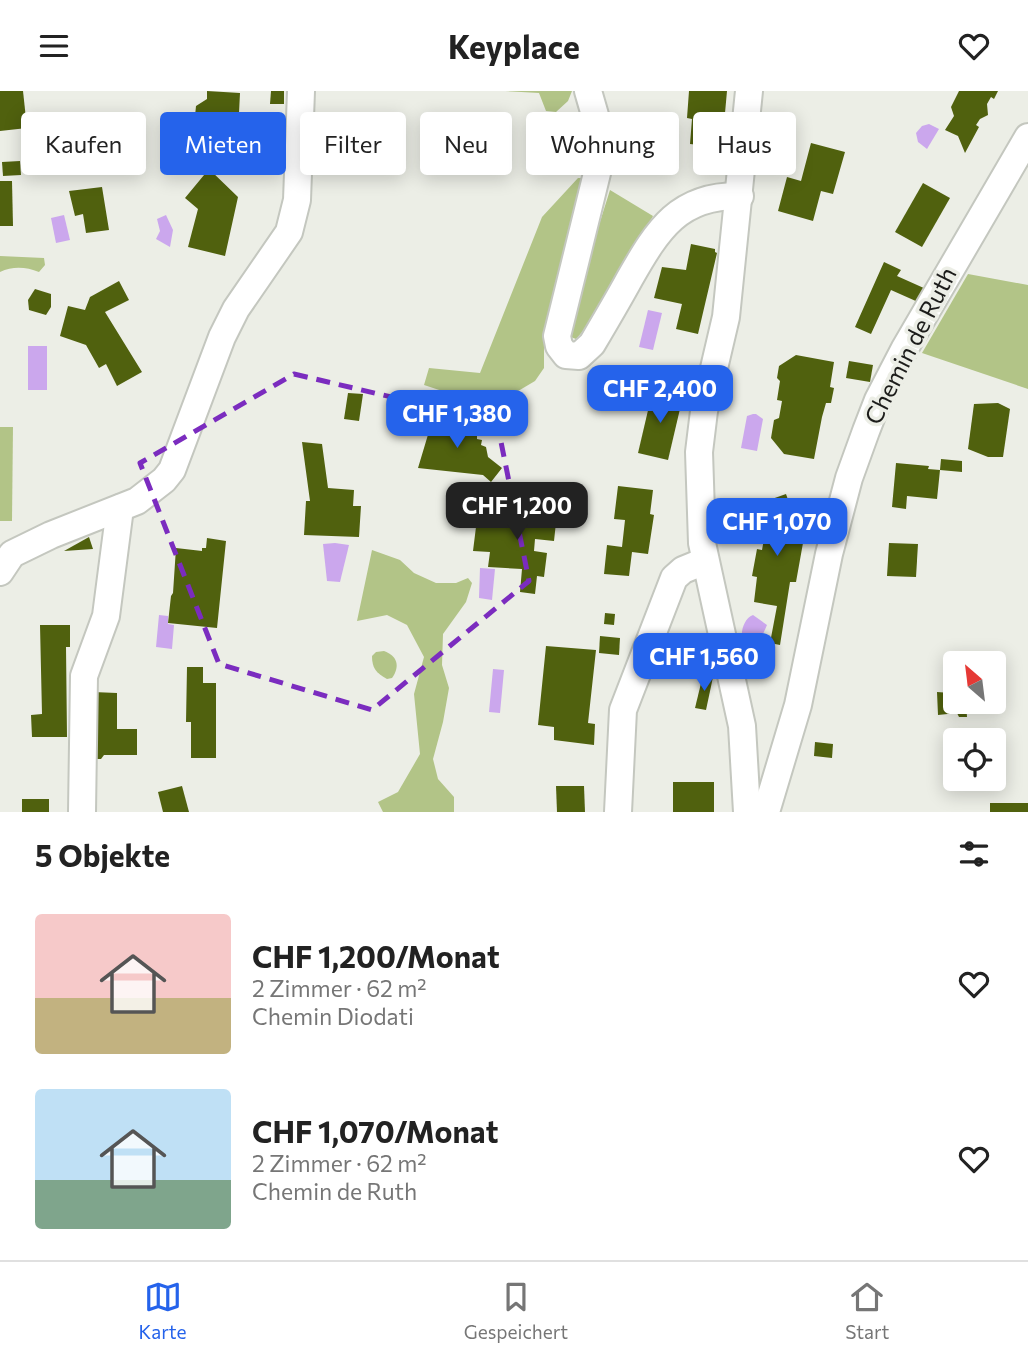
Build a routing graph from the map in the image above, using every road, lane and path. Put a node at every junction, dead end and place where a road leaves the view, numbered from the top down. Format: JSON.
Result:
{"nodes":[{"id":1,"x":301,"y":91,"type":"edge"},
{"id":2,"x":588,"y":91,"type":"edge"},
{"id":3,"x":749,"y":91,"type":"edge"},
{"id":4,"x":1028,"y":138,"type":"edge"},
{"id":5,"x":740,"y":196,"type":"junction"},
{"id":6,"x":120,"y":508,"type":"junction"},
{"id":7,"x":705,"y":561,"type":"junction"},
{"id":8,"x":0,"y":572,"type":"edge"},
{"id":9,"x":82,"y":812,"type":"edge"},
{"id":10,"x":618,"y":812,"type":"edge"},
{"id":11,"x":747,"y":812,"type":"edge"},
{"id":12,"x":766,"y":812,"type":"edge"}],
"edges":[{"from":1,"to":6,"type":"street"},
{"from":2,"to":5,"type":"street"},
{"from":3,"to":5,"type":"street"},
{"from":4,"to":12,"type":"street","name":"Chemin de Ruth"},
{"from":5,"to":7,"type":"street"},
{"from":6,"to":8,"type":"street"},
{"from":6,"to":9,"type":"street"},
{"from":7,"to":10,"type":"street"},
{"from":7,"to":11,"type":"street"}]}
